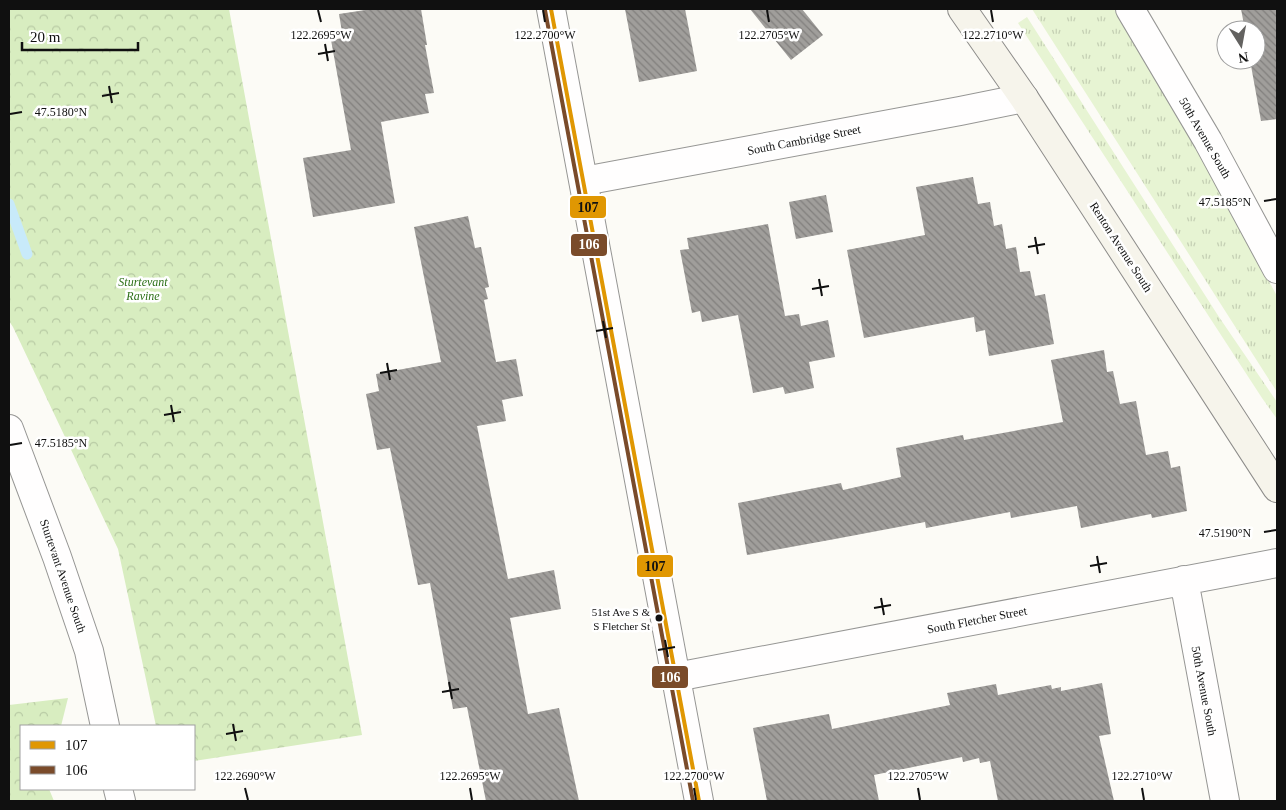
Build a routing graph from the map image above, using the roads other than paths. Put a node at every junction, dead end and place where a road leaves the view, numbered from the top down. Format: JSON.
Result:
{"nodes":[{"id":1,"x":551,"y":9,"type":"edge"},
{"id":2,"x":962,"y":9,"type":"edge"},
{"id":3,"x":1130,"y":9,"type":"edge"},
{"id":4,"x":1024,"y":98,"type":"junction"},
{"id":5,"x":584,"y":181,"type":"junction"},
{"id":6,"x":1277,"y":269,"type":"edge"},
{"id":7,"x":9,"y":429,"type":"edge"},
{"id":8,"x":1277,"y":488,"type":"edge"},
{"id":9,"x":1277,"y":563,"type":"edge"},
{"id":10,"x":1184,"y":580,"type":"junction"},
{"id":11,"x":676,"y":678,"type":"junction"},
{"id":12,"x":105,"y":725,"type":"edge"},
{"id":13,"x":699,"y":801,"type":"edge"},
{"id":14,"x":1225,"y":801,"type":"edge"}],
"edges":[{"from":1,"to":5,"type":"street"},
{"from":2,"to":4,"type":"main road","name":"Renton Avenue South"},
{"from":3,"to":6,"type":"street","name":"50th Avenue South"},
{"from":4,"to":5,"type":"street","name":"South Cambridge Street"},
{"from":4,"to":8,"type":"main road","name":"Renton Avenue South"},
{"from":5,"to":11,"type":"street"},
{"from":7,"to":12,"type":"street","name":"Sturtevant Avenue South"},
{"from":9,"to":10,"type":"street","name":"South Fletcher Street"},
{"from":10,"to":11,"type":"street","name":"South Fletcher Street"},
{"from":10,"to":14,"type":"street","name":"50th Avenue South"},
{"from":11,"to":13,"type":"street"}]}
